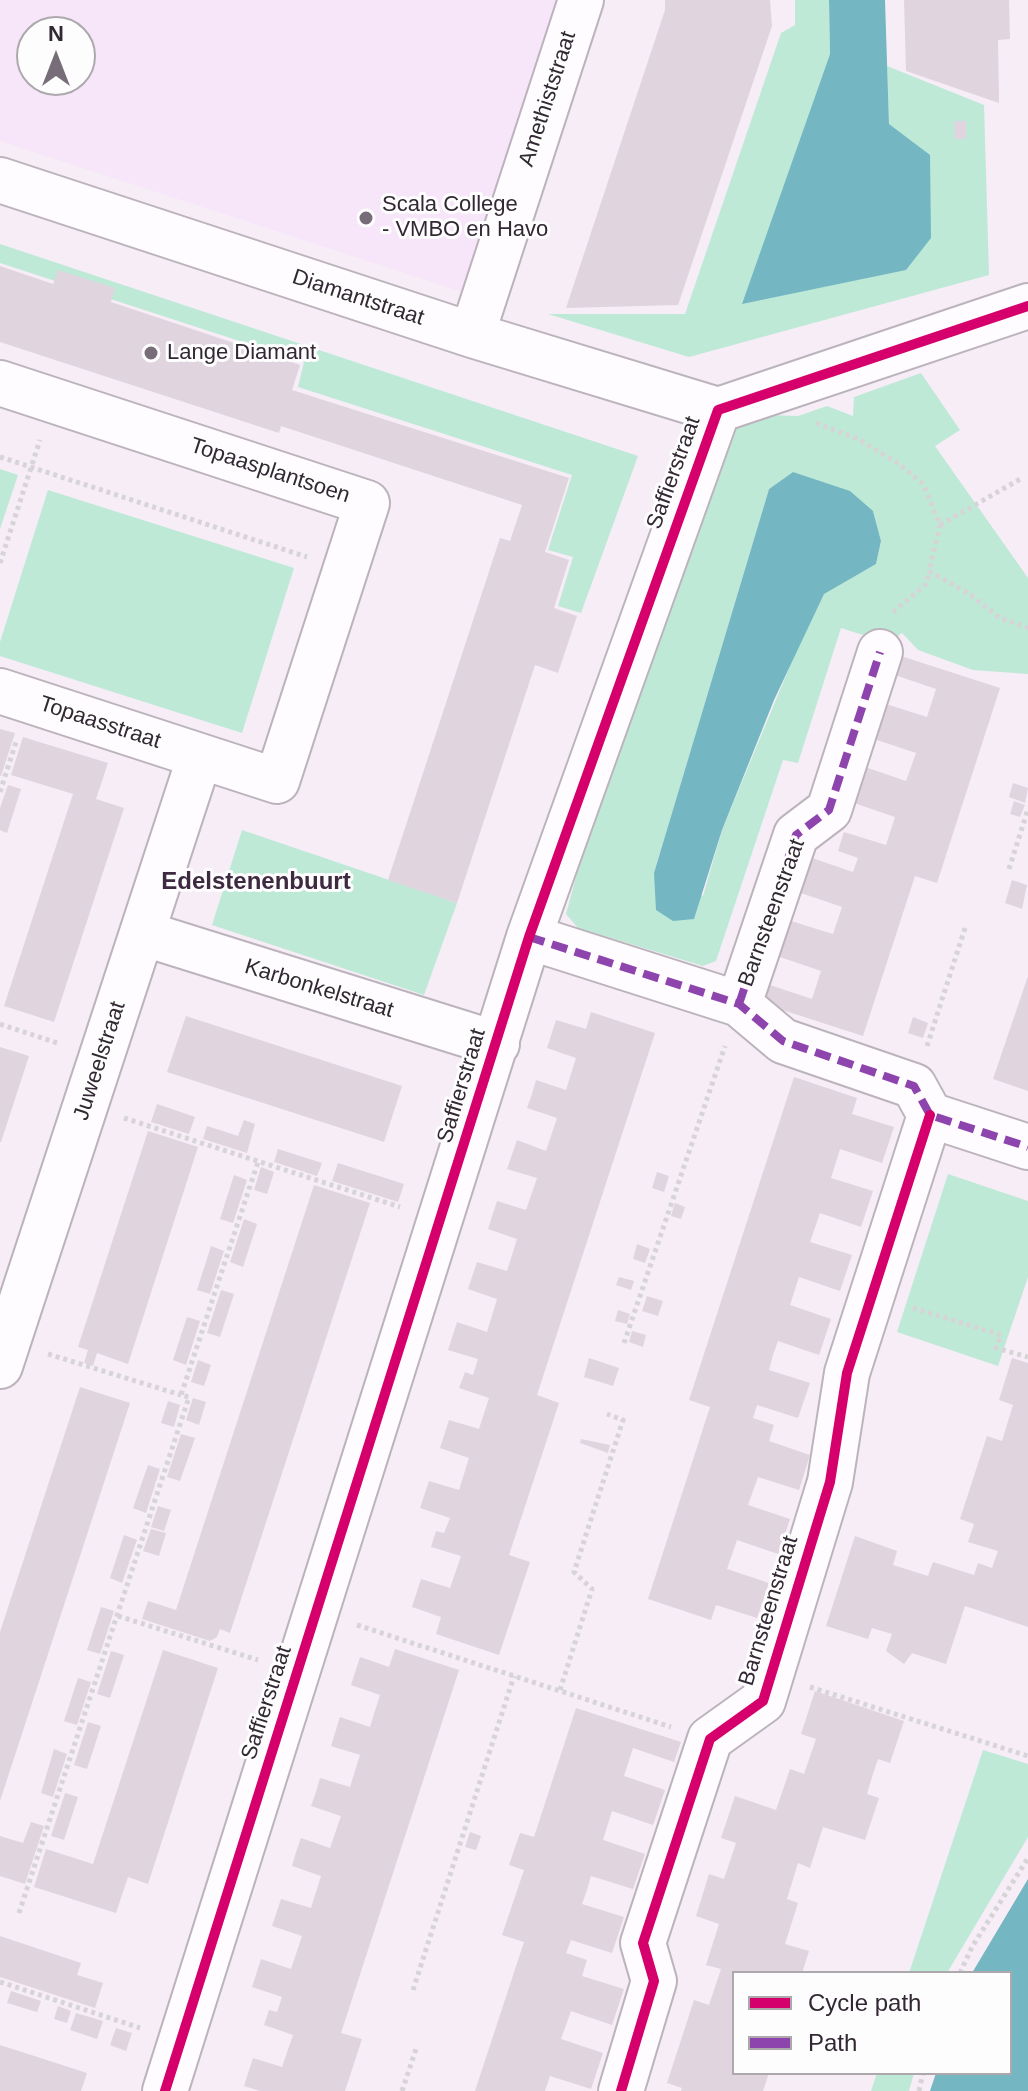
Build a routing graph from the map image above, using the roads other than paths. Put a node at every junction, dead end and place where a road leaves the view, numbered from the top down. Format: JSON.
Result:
{"nodes":[{"id":1,"x":581,"y":0,"type":"edge"},
{"id":2,"x":0,"y":180,"type":"edge"},
{"id":3,"x":1028,"y":306,"type":"edge"},
{"id":4,"x":472,"y":335,"type":"junction"},
{"id":5,"x":0,"y":383,"type":"edge"},
{"id":6,"x":718,"y":410,"type":"junction"},
{"id":7,"x":880,"y":652,"type":"road end"},
{"id":8,"x":16,"y":696,"type":"edge"},
{"id":9,"x":200,"y":756,"type":"junction"},
{"id":10,"x":142,"y":933,"type":"junction"},
{"id":11,"x":529,"y":937,"type":"junction"},
{"id":12,"x":739,"y":1004,"type":"junction"},
{"id":13,"x":497,"y":1044,"type":"junction"},
{"id":14,"x":922,"y":1100,"type":"junction"},
{"id":15,"x":1028,"y":1147,"type":"edge"},
{"id":16,"x":4,"y":1354,"type":"edge"},
{"id":17,"x":165,"y":2091,"type":"edge"},
{"id":18,"x":621,"y":2091,"type":"edge"}],
"edges":[{"from":1,"to":4,"type":"street","name":"Amethiststraat"},
{"from":2,"to":4,"type":"street","name":"Diamantstraat"},
{"from":3,"to":6,"type":"street","name":"Saffierstraat"},
{"from":4,"to":6,"type":"street","name":"Diamantstraat"},
{"from":5,"to":9,"type":"street","name":"Topaasplantsoen"},
{"from":6,"to":11,"type":"street","name":"Saffierstraat"},
{"from":7,"to":12,"type":"street","name":"Barnsteenstraat"},
{"from":8,"to":9,"type":"street","name":"Topaasstraat"},
{"from":9,"to":10,"type":"street","name":"Juweelstraat"},
{"from":10,"to":13,"type":"street","name":"Karbonkelstraat"},
{"from":10,"to":16,"type":"street","name":"Juweelstraat"},
{"from":11,"to":12,"type":"street","name":"Barnsteenstraat"},
{"from":11,"to":13,"type":"street","name":"Saffierstraat"},
{"from":12,"to":14,"type":"street","name":"Barnsteenstraat"},
{"from":13,"to":17,"type":"street","name":"Saffierstraat"},
{"from":14,"to":15,"type":"street","name":"Barnsteenstraat"},
{"from":14,"to":18,"type":"street","name":"Barnsteenstraat"}]}
